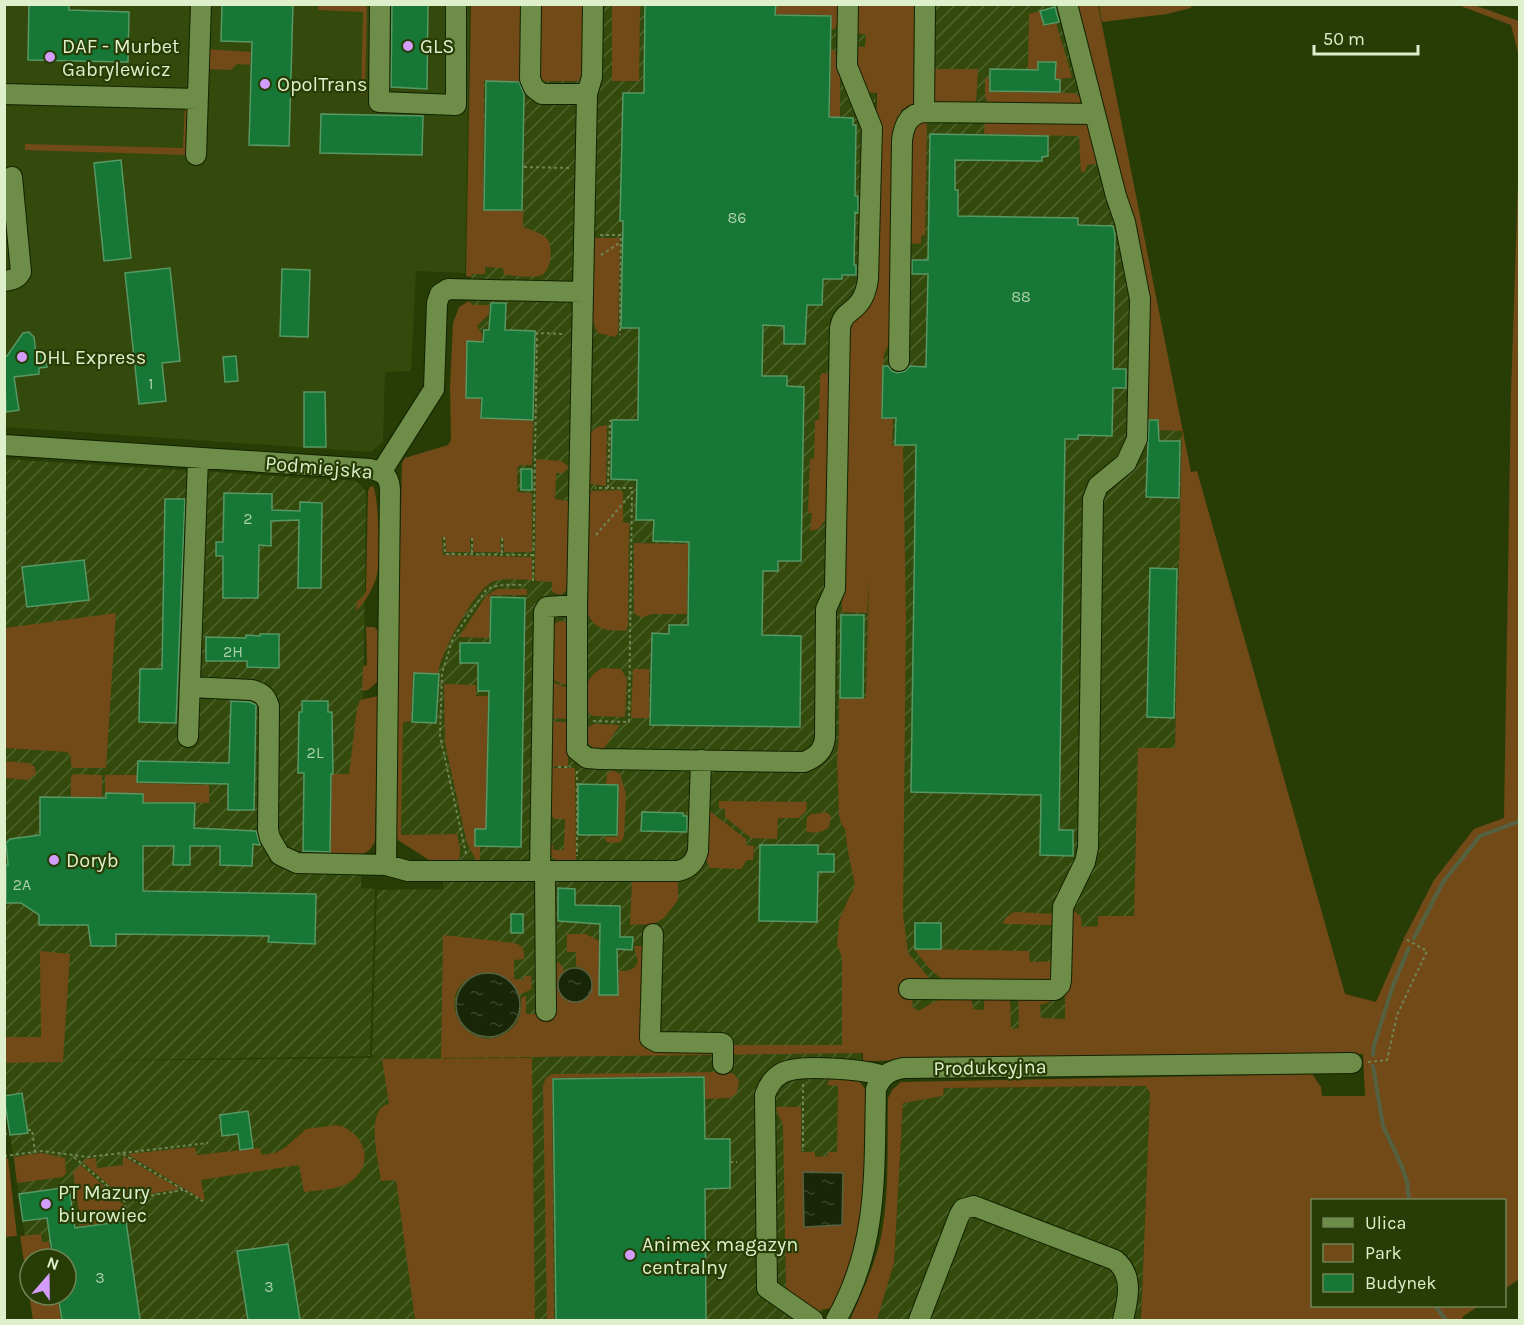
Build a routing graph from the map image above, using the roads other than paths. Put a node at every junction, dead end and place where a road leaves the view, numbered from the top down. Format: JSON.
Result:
{"nodes":[{"id":1,"x":201,"y":4,"type":"edge"},
{"id":2,"x":380,"y":4,"type":"edge"},
{"id":3,"x":456,"y":4,"type":"edge"},
{"id":4,"x":531,"y":4,"type":"edge"},
{"id":5,"x":593,"y":4,"type":"edge"},
{"id":6,"x":848,"y":4,"type":"edge"},
{"id":7,"x":925,"y":4,"type":"edge"},
{"id":8,"x":1067,"y":4,"type":"edge"},
{"id":9,"x":4,"y":94,"type":"edge"},
{"id":10,"x":587,"y":94,"type":"junction"},
{"id":11,"x":198,"y":99,"type":"junction"},
{"id":12,"x":924,"y":112,"type":"junction"},
{"id":13,"x":1095,"y":114,"type":"junction"},
{"id":14,"x":196,"y":155,"type":"dead end"},
{"id":15,"x":13,"y":177,"type":"edge"},
{"id":16,"x":4,"y":281,"type":"edge"},
{"id":17,"x":583,"y":292,"type":"junction"},
{"id":18,"x":899,"y":361,"type":"dead end"},
{"id":19,"x":4,"y":445,"type":"edge"},
{"id":20,"x":198,"y":458,"type":"junction"},
{"id":21,"x":382,"y":471,"type":"junction"},
{"id":22,"x":577,"y":605,"type":"junction"},
{"id":23,"x":190,"y":687,"type":"junction"},
{"id":24,"x":188,"y":737,"type":"dead end"},
{"id":25,"x":700,"y":760,"type":"junction"},
{"id":26,"x":386,"y":865,"type":"junction"},
{"id":27,"x":543,"y":871,"type":"junction"},
{"id":28,"x":653,"y":934,"type":"dead end"},
{"id":29,"x":909,"y":989,"type":"dead end"},
{"id":30,"x":546,"y":1011,"type":"dead end"},
{"id":31,"x":1352,"y":1063,"type":"road end"},
{"id":32,"x":723,"y":1064,"type":"dead end"},
{"id":33,"x":883,"y":1076,"type":"junction"},
{"id":34,"x":813,"y":1320,"type":"edge"},
{"id":35,"x":836,"y":1320,"type":"edge"},
{"id":36,"x":919,"y":1320,"type":"edge"},
{"id":37,"x":1123,"y":1320,"type":"edge"}],
"edges":[{"from":1,"to":11,"type":"street"},
{"from":2,"to":3,"type":"street"},
{"from":4,"to":10,"type":"street"},
{"from":5,"to":10,"type":"street"},
{"from":6,"to":25,"type":"street"},
{"from":7,"to":12,"type":"street"},
{"from":8,"to":13,"type":"street"},
{"from":9,"to":11,"type":"street"},
{"from":10,"to":17,"type":"street"},
{"from":11,"to":14,"type":"street"},
{"from":12,"to":13,"type":"street"},
{"from":12,"to":18,"type":"street"},
{"from":13,"to":29,"type":"street"},
{"from":15,"to":16,"type":"street"},
{"from":17,"to":21,"type":"street"},
{"from":17,"to":22,"type":"street"},
{"from":19,"to":20,"type":"street","name":"Podmiejska"},
{"from":20,"to":21,"type":"street","name":"Podmiejska"},
{"from":20,"to":23,"type":"street"},
{"from":21,"to":26,"type":"street","name":"Podmiejska"},
{"from":22,"to":25,"type":"street"},
{"from":22,"to":27,"type":"street"},
{"from":23,"to":24,"type":"street"},
{"from":23,"to":26,"type":"street"},
{"from":25,"to":27,"type":"street"},
{"from":26,"to":27,"type":"street"},
{"from":27,"to":30,"type":"street"},
{"from":28,"to":32,"type":"street"},
{"from":31,"to":33,"type":"street","name":"Produkcyjna"},
{"from":33,"to":34,"type":"street"},
{"from":33,"to":35,"type":"street"},
{"from":36,"to":37,"type":"street"}]}
